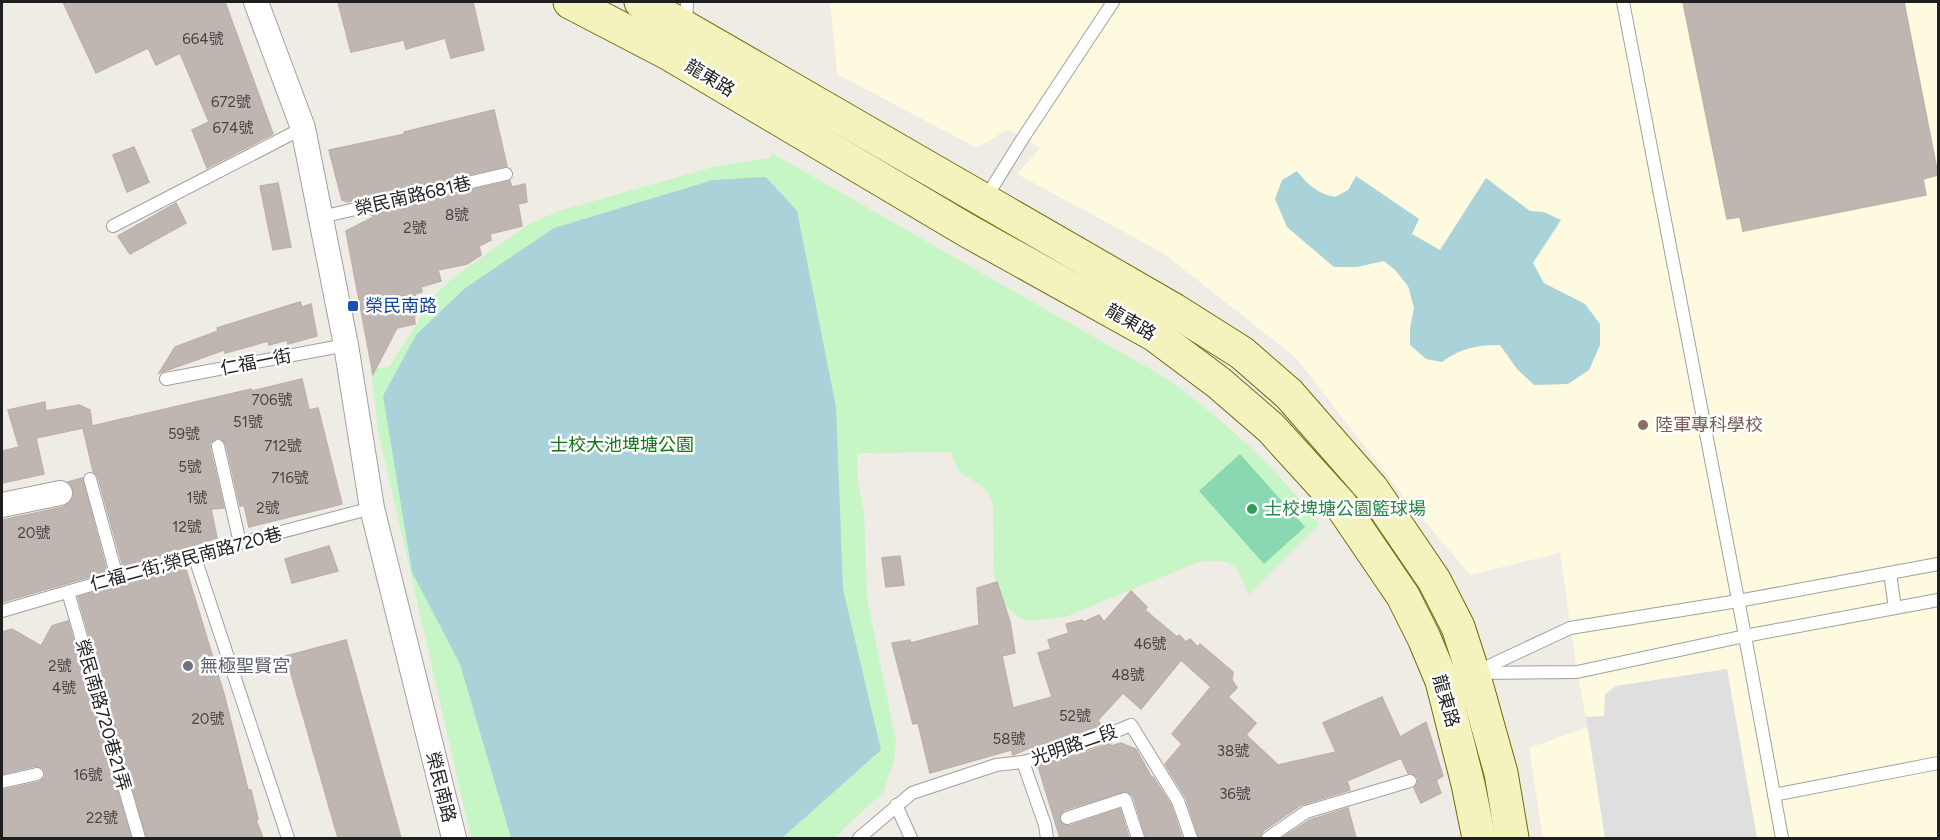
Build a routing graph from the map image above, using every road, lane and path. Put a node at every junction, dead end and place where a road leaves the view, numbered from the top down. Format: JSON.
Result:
{"nodes":[{"id":1,"x":256,"y":2,"type":"edge"},
{"id":2,"x":570,"y":2,"type":"edge"},
{"id":3,"x":640,"y":2,"type":"edge"},
{"id":4,"x":1113,"y":2,"type":"edge"},
{"id":5,"x":1623,"y":2,"type":"edge"},
{"id":6,"x":679,"y":32,"type":"edge"},
{"id":7,"x":303,"y":128,"type":"junction"},
{"id":8,"x":506,"y":174,"type":"dead end"},
{"id":9,"x":985,"y":199,"type":"junction"},
{"id":10,"x":321,"y":217,"type":"junction"},
{"id":11,"x":113,"y":226,"type":"dead end"},
{"id":12,"x":346,"y":345,"type":"junction"},
{"id":13,"x":1242,"y":353,"type":"junction"},
{"id":14,"x":166,"y":379,"type":"dead end"},
{"id":15,"x":1219,"y":383,"type":"junction"},
{"id":16,"x":218,"y":446,"type":"dead end"},
{"id":17,"x":90,"y":479,"type":"dead end"},
{"id":18,"x":60,"y":493,"type":"dead end"},
{"id":19,"x":2,"y":505,"type":"edge"},
{"id":20,"x":372,"y":508,"type":"junction"},
{"id":21,"x":240,"y":543,"type":"junction"},
{"id":22,"x":194,"y":555,"type":"junction"},
{"id":23,"x":1938,"y":564,"type":"edge"},
{"id":24,"x":1890,"y":573,"type":"junction"},
{"id":25,"x":117,"y":577,"type":"junction"},
{"id":26,"x":68,"y":592,"type":"junction"},
{"id":27,"x":1938,"y":600,"type":"edge"},
{"id":28,"x":1738,"y":601,"type":"junction"},
{"id":29,"x":1894,"y":609,"type":"junction"},
{"id":30,"x":2,"y":611,"type":"edge"},
{"id":31,"x":1745,"y":636,"type":"junction"},
{"id":32,"x":1473,"y":673,"type":"junction"},
{"id":33,"x":1442,"y":681,"type":"junction"},
{"id":34,"x":1023,"y":762,"type":"junction"},
{"id":35,"x":1938,"y":763,"type":"edge"},
{"id":36,"x":37,"y":774,"type":"dead end"},
{"id":37,"x":1501,"y":774,"type":"junction"},
{"id":38,"x":1410,"y":781,"type":"dead end"},
{"id":39,"x":2,"y":782,"type":"edge"},
{"id":40,"x":1468,"y":784,"type":"junction"},
{"id":41,"x":1774,"y":795,"type":"junction"},
{"id":42,"x":896,"y":805,"type":"junction"},
{"id":43,"x":1067,"y":818,"type":"dead end"},
{"id":44,"x":140,"y":838,"type":"edge"},
{"id":45,"x":288,"y":838,"type":"edge"},
{"id":46,"x":454,"y":838,"type":"edge"},
{"id":47,"x":859,"y":838,"type":"edge"},
{"id":48,"x":911,"y":838,"type":"edge"},
{"id":49,"x":1047,"y":838,"type":"edge"},
{"id":50,"x":1138,"y":838,"type":"edge"},
{"id":51,"x":1191,"y":838,"type":"edge"},
{"id":52,"x":1268,"y":838,"type":"edge"},
{"id":53,"x":1479,"y":838,"type":"edge"},
{"id":54,"x":1512,"y":838,"type":"edge"},
{"id":55,"x":1782,"y":838,"type":"edge"}],
"edges":[{"from":1,"to":7,"type":"street","name":"榮民南路"},
{"from":2,"to":6,"type":"street","name":"龍東路"},
{"from":3,"to":6,"type":"street","name":"龍東路"},
{"from":4,"to":9,"type":"lane"},
{"from":5,"to":28,"type":"lane"},
{"from":6,"to":9,"type":"street","name":"龍東路"},
{"from":6,"to":15,"type":"street","name":"龍東路"},
{"from":7,"to":10,"type":"street","name":"榮民南路"},
{"from":7,"to":11,"type":"lane"},
{"from":8,"to":10,"type":"lane","name":"榮民南路681巷"},
{"from":9,"to":13,"type":"street","name":"龍東路"},
{"from":10,"to":12,"type":"street","name":"榮民南路"},
{"from":12,"to":14,"type":"lane","name":"仁福一街"},
{"from":12,"to":20,"type":"street","name":"榮民南路"},
{"from":13,"to":15,"type":"street"},
{"from":13,"to":32,"type":"street","name":"龍東路"},
{"from":15,"to":33,"type":"street","name":"龍東路"},
{"from":16,"to":21,"type":"lane"},
{"from":17,"to":25,"type":"lane"},
{"from":18,"to":19,"type":"street"},
{"from":20,"to":21,"type":"lane","name":"仁福二街;榮民南路720巷"},
{"from":20,"to":46,"type":"street","name":"榮民南路"},
{"from":21,"to":22,"type":"lane","name":"仁福二街;榮民南路720巷"},
{"from":22,"to":25,"type":"lane","name":"仁福二街;榮民南路720巷"},
{"from":22,"to":45,"type":"lane"},
{"from":23,"to":24,"type":"lane"},
{"from":24,"to":28,"type":"lane"},
{"from":24,"to":29,"type":"lane"},
{"from":25,"to":26,"type":"lane","name":"仁福二街;榮民南路720巷"},
{"from":26,"to":30,"type":"lane","name":"仁福二街;榮民南路720巷"},
{"from":26,"to":44,"type":"lane","name":"榮民南路720巷21弄"},
{"from":27,"to":29,"type":"lane"},
{"from":28,"to":31,"type":"lane"},
{"from":28,"to":32,"type":"lane"},
{"from":29,"to":31,"type":"lane"},
{"from":31,"to":32,"type":"lane"},
{"from":31,"to":41,"type":"lane"},
{"from":32,"to":33,"type":"street"},
{"from":32,"to":37,"type":"street","name":"龍東路"},
{"from":33,"to":40,"type":"street","name":"龍東路"},
{"from":34,"to":42,"type":"lane","name":"光明路二段"},
{"from":34,"to":49,"type":"lane"},
{"from":34,"to":51,"type":"lane","name":"光明路二段"},
{"from":35,"to":41,"type":"lane"},
{"from":36,"to":39,"type":"lane"},
{"from":37,"to":40,"type":"street"},
{"from":37,"to":54,"type":"street","name":"龍東路"},
{"from":38,"to":52,"type":"lane"},
{"from":40,"to":53,"type":"street","name":"龍東路"},
{"from":41,"to":55,"type":"lane"},
{"from":42,"to":47,"type":"lane","name":"光明路二段"},
{"from":42,"to":48,"type":"lane"},
{"from":43,"to":50,"type":"lane"}]}
